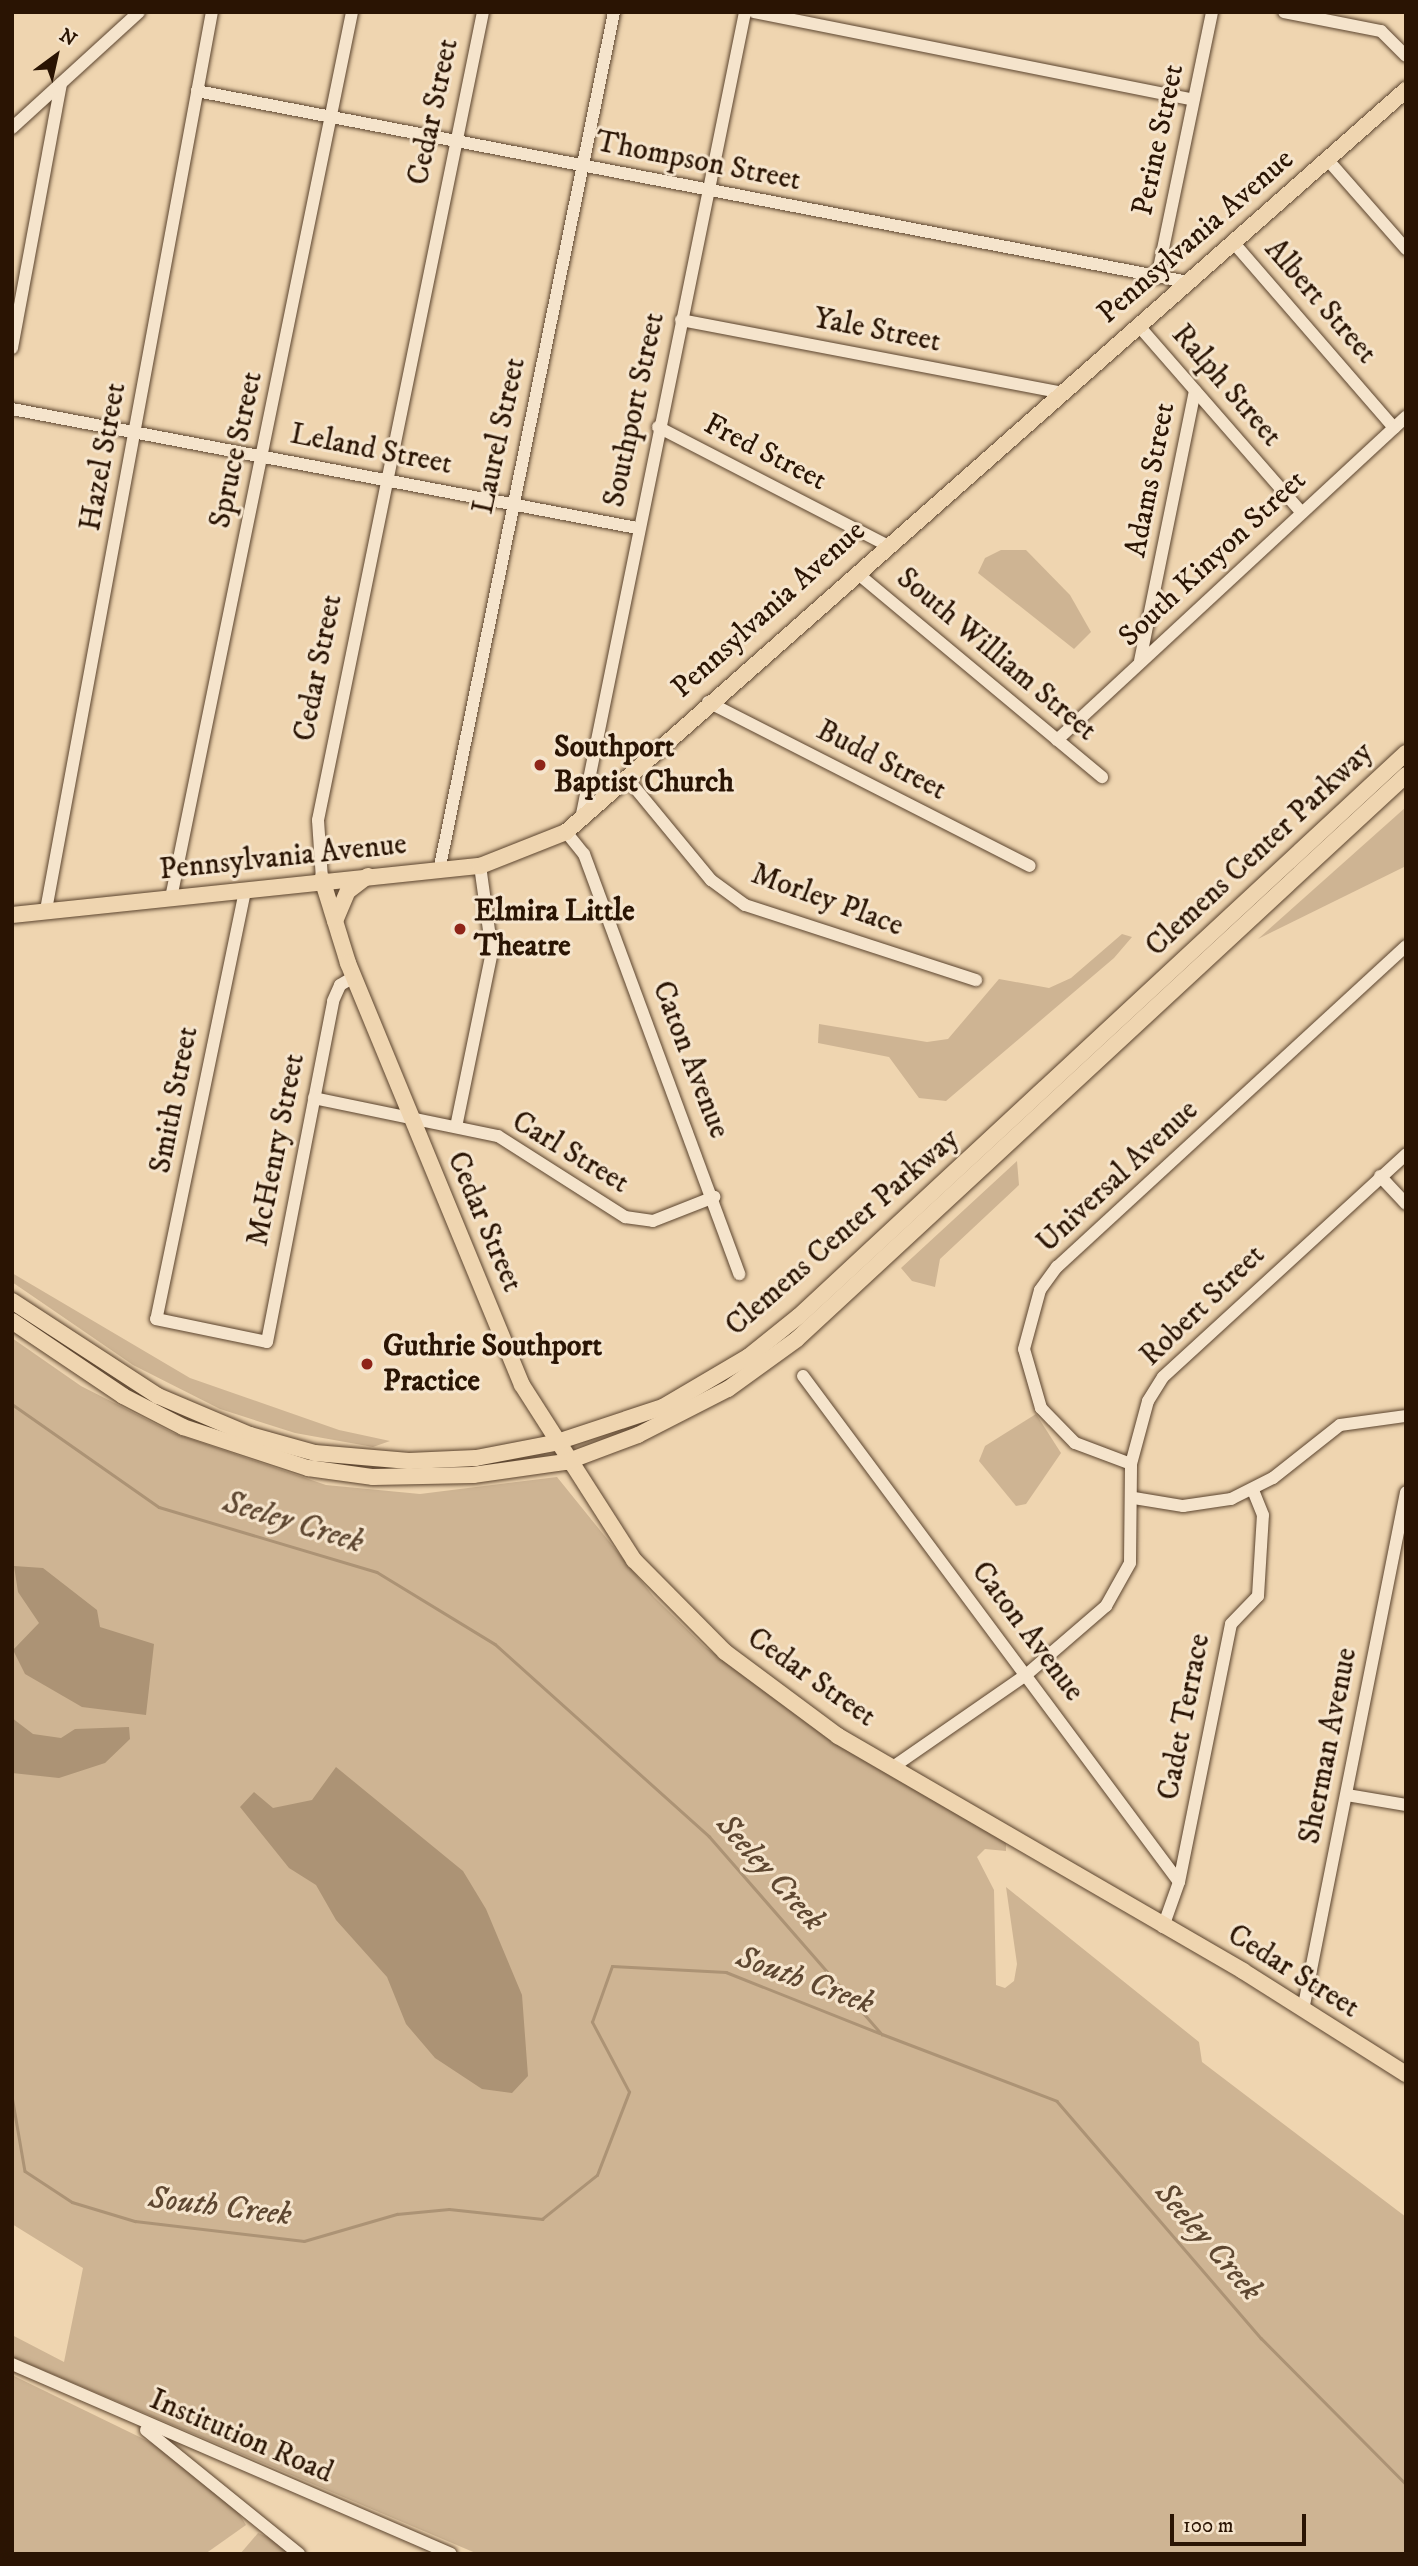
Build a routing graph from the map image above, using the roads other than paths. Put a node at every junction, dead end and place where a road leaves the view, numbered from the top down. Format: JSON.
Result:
{"nodes":[{"id":1,"x":139,"y":12,"type":"edge"},
{"id":2,"x":212,"y":12,"type":"edge"},
{"id":3,"x":352,"y":12,"type":"edge"},
{"id":4,"x":483,"y":12,"type":"edge"},
{"id":5,"x":614,"y":12,"type":"edge"},
{"id":6,"x":745,"y":12,"type":"edge"},
{"id":7,"x":754,"y":12,"type":"edge"},
{"id":8,"x":1212,"y":12,"type":"edge"},
{"id":9,"x":1284,"y":12,"type":"edge"},
{"id":10,"x":1406,"y":56,"type":"edge"},
{"id":11,"x":61,"y":84,"type":"junction"},
{"id":12,"x":1406,"y":90,"type":"edge"},
{"id":13,"x":197,"y":91,"type":"junction"},
{"id":14,"x":1193,"y":100,"type":"junction"},
{"id":15,"x":331,"y":119,"type":"junction"},
{"id":16,"x":12,"y":128,"type":"edge"},
{"id":17,"x":457,"y":141,"type":"junction"},
{"id":18,"x":1326,"y":159,"type":"junction"},
{"id":19,"x":584,"y":166,"type":"junction"},
{"id":20,"x":710,"y":191,"type":"junction"},
{"id":21,"x":1233,"y":242,"type":"junction"},
{"id":22,"x":1406,"y":249,"type":"edge"},
{"id":23,"x":1157,"y":278,"type":"junction"},
{"id":24,"x":1188,"y":282,"type":"junction"},
{"id":25,"x":681,"y":320,"type":"junction"},
{"id":26,"x":1138,"y":325,"type":"junction"},
{"id":27,"x":12,"y":348,"type":"edge"},
{"id":28,"x":1195,"y":391,"type":"junction"},
{"id":29,"x":1062,"y":393,"type":"junction"},
{"id":30,"x":12,"y":409,"type":"edge"},
{"id":31,"x":1406,"y":417,"type":"edge"},
{"id":32,"x":658,"y":427,"type":"junction"},
{"id":33,"x":1394,"y":428,"type":"junction"},
{"id":34,"x":136,"y":432,"type":"junction"},
{"id":35,"x":263,"y":457,"type":"junction"},
{"id":36,"x":385,"y":480,"type":"junction"},
{"id":37,"x":512,"y":503,"type":"junction"},
{"id":38,"x":1302,"y":513,"type":"junction"},
{"id":39,"x":637,"y":528,"type":"junction"},
{"id":40,"x":885,"y":544,"type":"junction"},
{"id":41,"x":857,"y":573,"type":"junction"},
{"id":42,"x":1140,"y":661,"type":"junction"},
{"id":43,"x":708,"y":702,"type":"junction"},
{"id":44,"x":1057,"y":740,"type":"junction"},
{"id":45,"x":1406,"y":753,"type":"edge"},
{"id":46,"x":1406,"y":775,"type":"edge"},
{"id":47,"x":626,"y":777,"type":"junction"},
{"id":48,"x":1102,"y":777,"type":"dead end"},
{"id":49,"x":580,"y":819,"type":"junction"},
{"id":50,"x":566,"y":832,"type":"junction"},
{"id":51,"x":480,"y":866,"type":"junction"},
{"id":52,"x":1030,"y":866,"type":"dead end"},
{"id":53,"x":439,"y":871,"type":"junction"},
{"id":54,"x":369,"y":876,"type":"junction"},
{"id":55,"x":322,"y":879,"type":"junction"},
{"id":56,"x":244,"y":891,"type":"junction"},
{"id":57,"x":171,"y":898,"type":"junction"},
{"id":58,"x":46,"y":911,"type":"junction"},
{"id":59,"x":12,"y":915,"type":"edge"},
{"id":60,"x":335,"y":921,"type":"junction"},
{"id":61,"x":1406,"y":946,"type":"edge"},
{"id":62,"x":354,"y":977,"type":"junction"},
{"id":63,"x":976,"y":980,"type":"dead end"},
{"id":64,"x":314,"y":1098,"type":"junction"},
{"id":65,"x":410,"y":1118,"type":"junction"},
{"id":66,"x":456,"y":1127,"type":"junction"},
{"id":67,"x":1406,"y":1154,"type":"edge"},
{"id":68,"x":1380,"y":1176,"type":"junction"},
{"id":69,"x":714,"y":1197,"type":"junction"},
{"id":70,"x":1406,"y":1205,"type":"edge"},
{"id":71,"x":740,"y":1273,"type":"dead end"},
{"id":72,"x":12,"y":1301,"type":"edge"},
{"id":73,"x":12,"y":1321,"type":"edge"},
{"id":74,"x":267,"y":1342,"type":"joint"},
{"id":75,"x":803,"y":1376,"type":"dead end"},
{"id":76,"x":1406,"y":1416,"type":"edge"},
{"id":77,"x":559,"y":1452,"type":"junction"},
{"id":78,"x":1131,"y":1464,"type":"junction"},
{"id":79,"x":1253,"y":1490,"type":"junction"},
{"id":80,"x":1406,"y":1492,"type":"edge"},
{"id":81,"x":1134,"y":1498,"type":"junction"},
{"id":82,"x":1026,"y":1675,"type":"junction"},
{"id":83,"x":893,"y":1767,"type":"junction"},
{"id":84,"x":1347,"y":1794,"type":"junction"},
{"id":85,"x":1406,"y":1805,"type":"edge"},
{"id":86,"x":1179,"y":1882,"type":"junction"},
{"id":87,"x":1163,"y":1927,"type":"junction"},
{"id":88,"x":1303,"y":2010,"type":"junction"},
{"id":89,"x":1406,"y":2074,"type":"edge"},
{"id":90,"x":12,"y":2364,"type":"edge"},
{"id":91,"x":135,"y":2421,"type":"junction"},
{"id":92,"x":299,"y":2554,"type":"edge"},
{"id":93,"x":451,"y":2554,"type":"edge"}],
"edges":[{"from":1,"to":11,"type":"street"},
{"from":2,"to":13,"type":"street","name":"Hazel Street"},
{"from":3,"to":15,"type":"street","name":"Spruce Street"},
{"from":4,"to":17,"type":"street","name":"Cedar Street"},
{"from":5,"to":19,"type":"street","name":"Laurel Street"},
{"from":6,"to":20,"type":"street","name":"Southport Street"},
{"from":7,"to":14,"type":"street"},
{"from":8,"to":14,"type":"street","name":"Perine Street"},
{"from":9,"to":10,"type":"street"},
{"from":11,"to":16,"type":"street"},
{"from":11,"to":27,"type":"street"},
{"from":12,"to":18,"type":"main road","name":"Pennsylvania Avenue"},
{"from":13,"to":15,"type":"street","name":"Thompson Street"},
{"from":13,"to":34,"type":"street","name":"Hazel Street"},
{"from":14,"to":23,"type":"street","name":"Perine Street"},
{"from":15,"to":17,"type":"street","name":"Thompson Street"},
{"from":15,"to":35,"type":"street","name":"Spruce Street"},
{"from":17,"to":19,"type":"street","name":"Thompson Street"},
{"from":17,"to":36,"type":"street","name":"Cedar Street"},
{"from":18,"to":21,"type":"main road","name":"Pennsylvania Avenue"},
{"from":18,"to":22,"type":"street"},
{"from":19,"to":20,"type":"street","name":"Thompson Street"},
{"from":19,"to":37,"type":"street","name":"Laurel Street"},
{"from":20,"to":23,"type":"street","name":"Thompson Street"},
{"from":20,"to":25,"type":"street","name":"Southport Street"},
{"from":21,"to":24,"type":"main road","name":"Pennsylvania Avenue"},
{"from":21,"to":33,"type":"street","name":"Albert Street"},
{"from":23,"to":24,"type":"street","name":"Thompson Street"},
{"from":24,"to":26,"type":"main road","name":"Pennsylvania Avenue"},
{"from":25,"to":29,"type":"street","name":"Yale Street"},
{"from":25,"to":32,"type":"street","name":"Southport Street"},
{"from":26,"to":28,"type":"street","name":"Ralph Street"},
{"from":26,"to":29,"type":"main road","name":"Pennsylvania Avenue"},
{"from":28,"to":38,"type":"street","name":"Ralph Street"},
{"from":28,"to":42,"type":"street","name":"Adams Street"},
{"from":29,"to":40,"type":"main road","name":"Pennsylvania Avenue"},
{"from":30,"to":34,"type":"street","name":"Leland Street"},
{"from":31,"to":33,"type":"street","name":"South Kinyon Street"},
{"from":32,"to":39,"type":"street","name":"Southport Street"},
{"from":32,"to":40,"type":"street","name":"Fred Street"},
{"from":33,"to":38,"type":"street","name":"South Kinyon Street"},
{"from":34,"to":35,"type":"street","name":"Leland Street"},
{"from":34,"to":58,"type":"street","name":"Hazel Street"},
{"from":35,"to":36,"type":"street","name":"Leland Street"},
{"from":35,"to":57,"type":"street","name":"Spruce Street"},
{"from":36,"to":37,"type":"street","name":"Leland Street"},
{"from":36,"to":55,"type":"street","name":"Cedar Street"},
{"from":37,"to":39,"type":"street","name":"Leland Street"},
{"from":37,"to":53,"type":"street","name":"Laurel Street"},
{"from":38,"to":42,"type":"street","name":"South Kinyon Street"},
{"from":39,"to":49,"type":"street","name":"Southport Street"},
{"from":40,"to":41,"type":"main road","name":"Pennsylvania Avenue"},
{"from":41,"to":43,"type":"main road","name":"Pennsylvania Avenue"},
{"from":41,"to":44,"type":"street","name":"South William Street"},
{"from":42,"to":44,"type":"street","name":"South Kinyon Street"},
{"from":43,"to":47,"type":"main road","name":"Pennsylvania Avenue"},
{"from":43,"to":52,"type":"street","name":"Budd Street"},
{"from":44,"to":48,"type":"street","name":"South William Street"},
{"from":45,"to":77,"type":"main road","name":"Clemens Center Parkway"},
{"from":46,"to":77,"type":"main road","name":"Clemens Center Parkway"},
{"from":47,"to":49,"type":"main road","name":"Pennsylvania Avenue"},
{"from":47,"to":63,"type":"street","name":"Morley Place"},
{"from":49,"to":50,"type":"main road","name":"Pennsylvania Avenue"},
{"from":50,"to":51,"type":"main road","name":"Pennsylvania Avenue"},
{"from":50,"to":69,"type":"street","name":"Caton Avenue"},
{"from":51,"to":53,"type":"main road","name":"Pennsylvania Avenue"},
{"from":51,"to":66,"type":"street"},
{"from":53,"to":54,"type":"main road","name":"Pennsylvania Avenue"},
{"from":54,"to":55,"type":"main road","name":"Pennsylvania Avenue"},
{"from":54,"to":60,"type":"main road"},
{"from":55,"to":56,"type":"main road","name":"Pennsylvania Avenue"},
{"from":55,"to":60,"type":"main road","name":"Cedar Street"},
{"from":56,"to":57,"type":"main road","name":"Pennsylvania Avenue"},
{"from":56,"to":74,"type":"street","name":"Smith Street"},
{"from":57,"to":58,"type":"main road","name":"Pennsylvania Avenue"},
{"from":58,"to":59,"type":"main road","name":"Pennsylvania Avenue"},
{"from":60,"to":62,"type":"main road","name":"Cedar Street"},
{"from":61,"to":78,"type":"street","name":"Universal Avenue"},
{"from":62,"to":64,"type":"street","name":"McHenry Street"},
{"from":62,"to":65,"type":"main road","name":"Cedar Street"},
{"from":64,"to":65,"type":"street","name":"Carl Street"},
{"from":64,"to":74,"type":"street","name":"McHenry Street"},
{"from":65,"to":66,"type":"street","name":"Carl Street"},
{"from":65,"to":77,"type":"main road","name":"Cedar Street"},
{"from":66,"to":69,"type":"street","name":"Carl Street"},
{"from":67,"to":68,"type":"street","name":"Robert Street"},
{"from":68,"to":70,"type":"street"},
{"from":68,"to":78,"type":"street","name":"Robert Street"},
{"from":69,"to":71,"type":"street","name":"Caton Avenue"},
{"from":72,"to":77,"type":"main road","name":"Clemens Center Parkway"},
{"from":73,"to":77,"type":"main road","name":"Clemens Center Parkway"},
{"from":75,"to":82,"type":"street","name":"Caton Avenue"},
{"from":76,"to":79,"type":"street"},
{"from":77,"to":83,"type":"main road","name":"Cedar Street"},
{"from":78,"to":81,"type":"street","name":"Robert Street"},
{"from":79,"to":81,"type":"street"},
{"from":79,"to":86,"type":"street","name":"Cadet Terrace"},
{"from":80,"to":84,"type":"street","name":"Sherman Avenue"},
{"from":81,"to":82,"type":"street","name":"Robert Street"},
{"from":82,"to":83,"type":"street","name":"Robert Street"},
{"from":82,"to":86,"type":"street","name":"Caton Avenue"},
{"from":83,"to":87,"type":"main road","name":"Cedar Street"},
{"from":84,"to":85,"type":"street"},
{"from":84,"to":88,"type":"street","name":"Sherman Avenue"},
{"from":86,"to":87,"type":"street"},
{"from":87,"to":88,"type":"main road","name":"Cedar Street"},
{"from":88,"to":89,"type":"main road","name":"Cedar Street"},
{"from":90,"to":91,"type":"street","name":"Institution Road"},
{"from":91,"to":92,"type":"street"},
{"from":91,"to":93,"type":"street","name":"Institution Road"}]}
